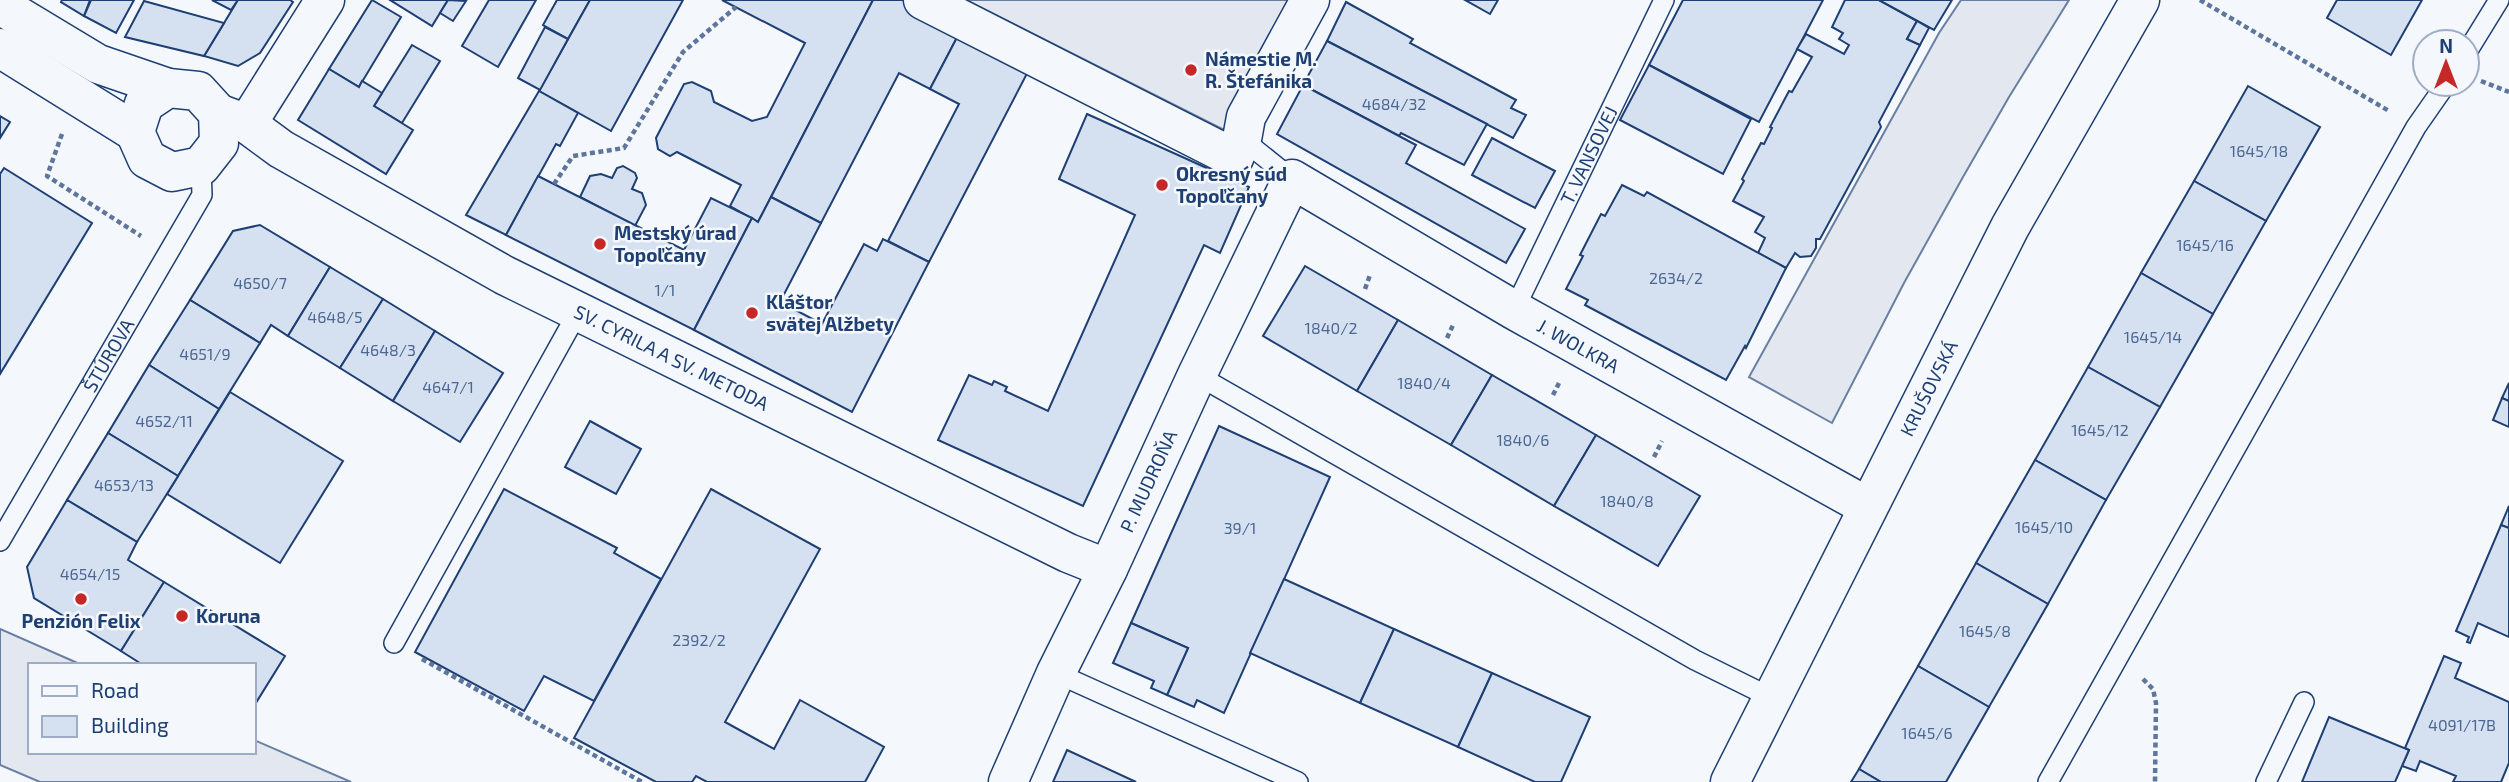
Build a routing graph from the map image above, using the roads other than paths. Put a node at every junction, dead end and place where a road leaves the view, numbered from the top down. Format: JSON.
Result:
{"nodes":[{"id":1,"x":325,"y":0,"type":"edge"},
{"id":2,"x":923,"y":0,"type":"edge"},
{"id":3,"x":1310,"y":0,"type":"edge"},
{"id":4,"x":1664,"y":0,"type":"edge"},
{"id":5,"x":2140,"y":0,"type":"edge"},
{"id":6,"x":2499,"y":0,"type":"edge"},
{"id":7,"x":0,"y":5,"type":"edge"},
{"id":8,"x":2481,"y":29,"type":"edge"},
{"id":9,"x":0,"y":48,"type":"edge"},
{"id":10,"x":168,"y":88,"type":"junction"},
{"id":11,"x":2436,"y":98,"type":"edge"},
{"id":12,"x":232,"y":119,"type":"junction"},
{"id":13,"x":135,"y":132,"type":"junction"},
{"id":14,"x":1242,"y":139,"type":"junction"},
{"id":15,"x":201,"y":166,"type":"junction"},
{"id":16,"x":1292,"y":179,"type":"junction"},
{"id":17,"x":1514,"y":310,"type":"junction"},
{"id":18,"x":579,"y":312,"type":"junction"},
{"id":19,"x":1197,"y":375,"type":"junction"},
{"id":20,"x":1868,"y":507,"type":"junction"},
{"id":21,"x":0,"y":541,"type":"edge"},
{"id":22,"x":1108,"y":569,"type":"junction"},
{"id":23,"x":394,"y":643,"type":"road end"},
{"id":24,"x":1056,"y":673,"type":"junction"},
{"id":25,"x":1772,"y":698,"type":"junction"},
{"id":26,"x":2304,"y":702,"type":"dead end"},
{"id":27,"x":1008,"y":782,"type":"edge"},
{"id":28,"x":1298,"y":782,"type":"edge"},
{"id":29,"x":1730,"y":782,"type":"edge"},
{"id":30,"x":2048,"y":782,"type":"edge"},
{"id":31,"x":2266,"y":782,"type":"edge"}],
"edges":[{"from":1,"to":12,"type":"street"},
{"from":2,"to":14,"type":"street"},
{"from":3,"to":14,"type":"street"},
{"from":4,"to":17,"type":"lane","name":"T. VANSOVEJ"},
{"from":5,"to":20,"type":"street","name":"KRUŠOVSKÁ"},
{"from":6,"to":8,"type":"lane"},
{"from":7,"to":10,"type":"street","name":"SV. CYRILA A SV. METODA"},
{"from":9,"to":13,"type":"street"},
{"from":10,"to":12,"type":"street","name":"SV. CYRILA A SV. METODA"},
{"from":10,"to":13,"type":"street"},
{"from":11,"to":30,"type":"lane"},
{"from":12,"to":15,"type":"street"},
{"from":12,"to":18,"type":"street","name":"SV. CYRILA A SV. METODA"},
{"from":13,"to":15,"type":"street"},
{"from":14,"to":16,"type":"lane"},
{"from":15,"to":21,"type":"lane","name":"ŠTÚROVA"},
{"from":16,"to":17,"type":"street","name":"J. WOLKRA"},
{"from":16,"to":19,"type":"street","name":"P. MUDROŇA"},
{"from":17,"to":20,"type":"street","name":"J. WOLKRA"},
{"from":18,"to":22,"type":"street","name":"SV. CYRILA A SV. METODA"},
{"from":18,"to":23,"type":"lane"},
{"from":19,"to":22,"type":"street","name":"P. MUDROŇA"},
{"from":19,"to":25,"type":"lane"},
{"from":20,"to":25,"type":"street","name":"KRUŠOVSKÁ"},
{"from":22,"to":24,"type":"street","name":"P. MUDROŇA"},
{"from":24,"to":27,"type":"street","name":"P. MUDROŇA"},
{"from":24,"to":28,"type":"lane"},
{"from":25,"to":29,"type":"street","name":"KRUŠOVSKÁ"},
{"from":26,"to":31,"type":"lane"}]}
